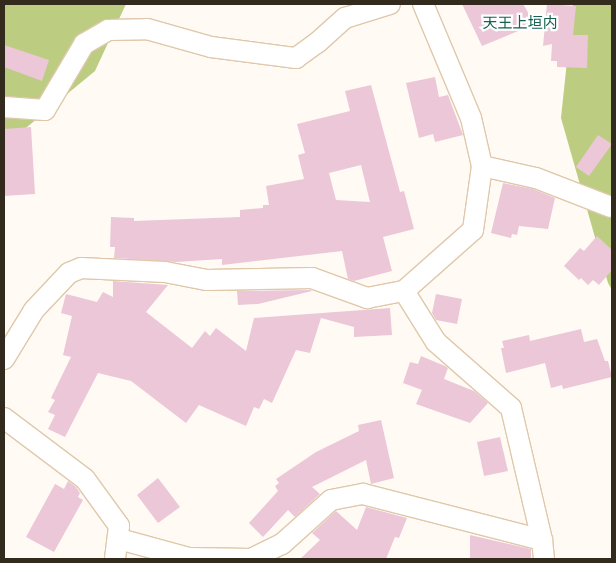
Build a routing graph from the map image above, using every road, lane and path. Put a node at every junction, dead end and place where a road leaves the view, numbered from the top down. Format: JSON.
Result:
{"nodes":[{"id":1,"x":390,"y":4,"type":"edge"},
{"id":2,"x":422,"y":4,"type":"edge"},
{"id":3,"x":4,"y":107,"type":"edge"},
{"id":4,"x":482,"y":166,"type":"junction"},
{"id":5,"x":612,"y":207,"type":"edge"},
{"id":6,"x":404,"y":291,"type":"junction"},
{"id":7,"x":4,"y":359,"type":"edge"},
{"id":8,"x":4,"y":418,"type":"edge"},
{"id":9,"x":119,"y":540,"type":"junction"},
{"id":10,"x":543,"y":550,"type":"edge"},
{"id":11,"x":115,"y":559,"type":"edge"}],
"edges":[{"from":1,"to":3,"type":"street"},
{"from":2,"to":4,"type":"street"},
{"from":4,"to":5,"type":"street"},
{"from":4,"to":6,"type":"street"},
{"from":6,"to":7,"type":"street"},
{"from":6,"to":10,"type":"street"},
{"from":8,"to":9,"type":"street"},
{"from":9,"to":10,"type":"street"},
{"from":9,"to":11,"type":"street"}]}
